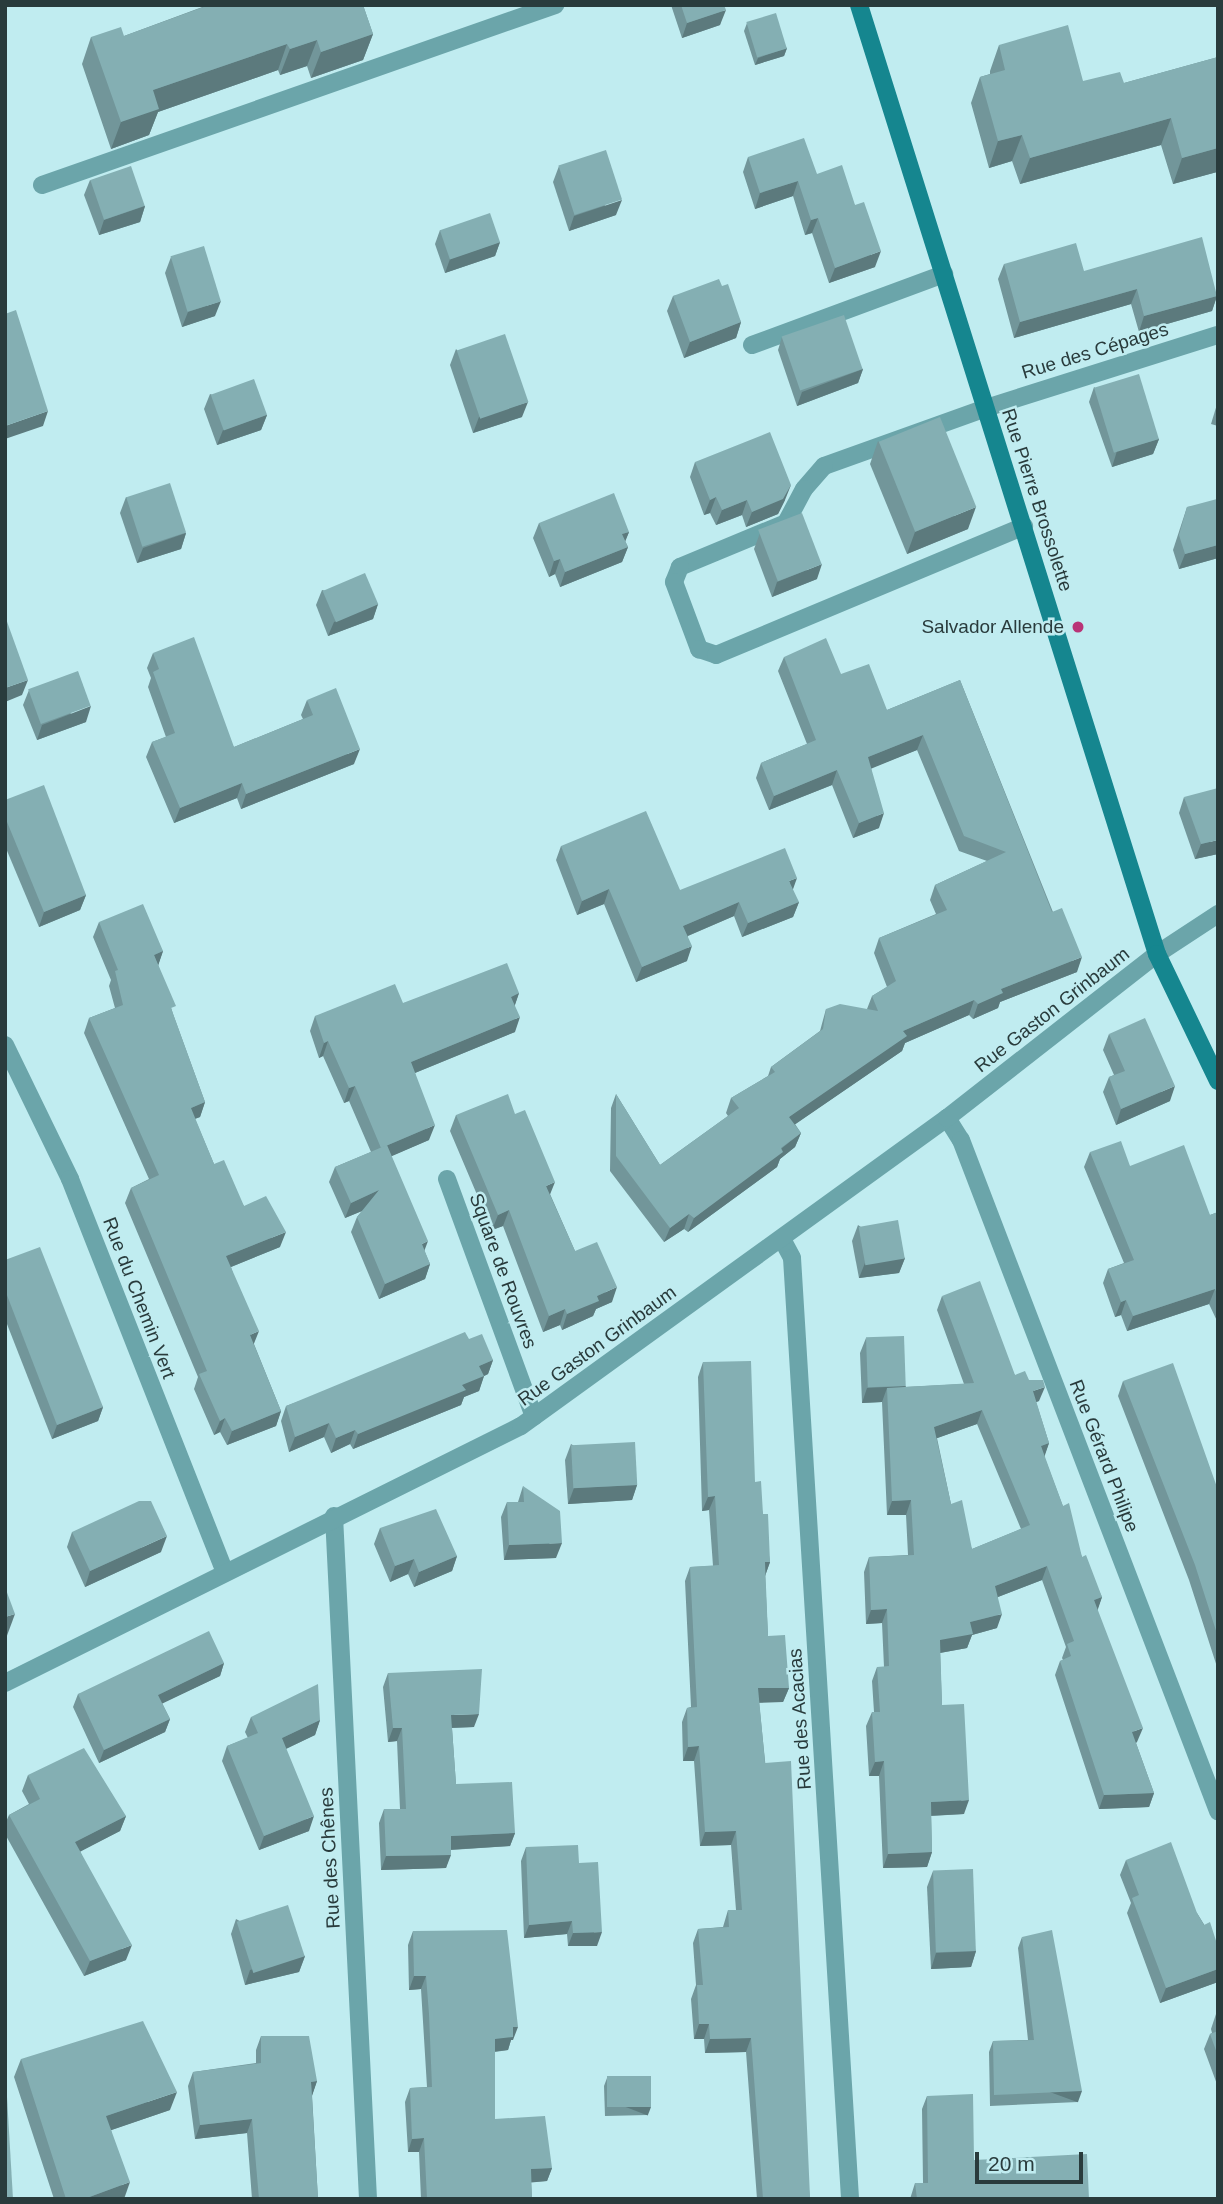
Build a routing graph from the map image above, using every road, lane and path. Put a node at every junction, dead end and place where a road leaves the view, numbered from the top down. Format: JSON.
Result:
{"nodes":[{"id":1,"x":555,"y":5,"type":"edge"},
{"id":2,"x":859,"y":5,"type":"edge"},
{"id":3,"x":42,"y":184,"type":"dead end"},
{"id":4,"x":944,"y":274,"type":"junction"},
{"id":5,"x":1218,"y":335,"type":"edge"},
{"id":6,"x":752,"y":345,"type":"dead end"},
{"id":7,"x":985,"y":408,"type":"junction"},
{"id":8,"x":1024,"y":527,"type":"junction"},
{"id":9,"x":1218,"y":914,"type":"edge"},
{"id":10,"x":1157,"y":954,"type":"junction"},
{"id":11,"x":5,"y":1045,"type":"edge"},
{"id":12,"x":1218,"y":1081,"type":"edge"},
{"id":13,"x":947,"y":1118,"type":"junction"},
{"id":14,"x":447,"y":1179,"type":"dead end"},
{"id":15,"x":782,"y":1240,"type":"junction"},
{"id":16,"x":534,"y":1417,"type":"junction"},
{"id":17,"x":334,"y":1516,"type":"junction"},
{"id":18,"x":224,"y":1570,"type":"junction"},
{"id":19,"x":5,"y":1683,"type":"edge"},
{"id":20,"x":1218,"y":1811,"type":"edge"},
{"id":21,"x":368,"y":2199,"type":"edge"},
{"id":22,"x":850,"y":2199,"type":"edge"}],
"edges":[{"from":1,"to":3,"type":"street"},
{"from":2,"to":4,"type":"street","name":"Rue Pierre Brossolette"},
{"from":4,"to":6,"type":"street"},
{"from":4,"to":7,"type":"street","name":"Rue Pierre Brossolette"},
{"from":5,"to":7,"type":"street","name":"Rue des Cépages"},
{"from":7,"to":8,"type":"street","name":"Rue Pierre Brossolette"},
{"from":7,"to":8,"type":"street","name":"Rue des Cépages"},
{"from":8,"to":10,"type":"street","name":"Rue Pierre Brossolette"},
{"from":9,"to":10,"type":"street","name":"Rue Gaston Grinbaum"},
{"from":10,"to":12,"type":"street","name":"Rue Pierre Brossolette"},
{"from":10,"to":13,"type":"street","name":"Rue Gaston Grinbaum"},
{"from":11,"to":18,"type":"street","name":"Rue du Chemin Vert"},
{"from":13,"to":15,"type":"street","name":"Rue Gaston Grinbaum"},
{"from":13,"to":20,"type":"street","name":"Rue Gérard Philipe"},
{"from":14,"to":16,"type":"street","name":"Square de Rouvres"},
{"from":15,"to":16,"type":"street","name":"Rue Gaston Grinbaum"},
{"from":15,"to":22,"type":"street","name":"Rue des Acacias"},
{"from":16,"to":17,"type":"street","name":"Rue Gaston Grinbaum"},
{"from":17,"to":18,"type":"street","name":"Rue Gaston Grinbaum"},
{"from":17,"to":21,"type":"street","name":"Rue des Chênes"},
{"from":18,"to":19,"type":"street","name":"Rue Gaston Grinbaum"}]}
